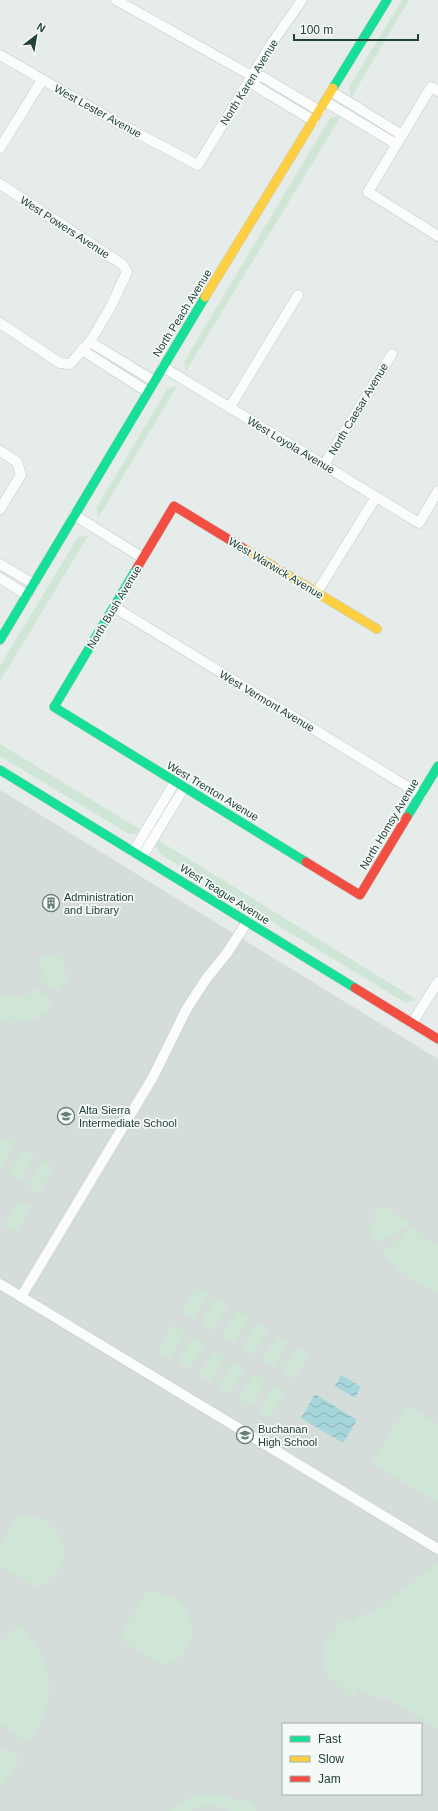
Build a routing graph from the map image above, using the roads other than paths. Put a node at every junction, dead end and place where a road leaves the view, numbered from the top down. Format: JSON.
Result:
{"nodes":[{"id":1,"x":116,"y":0,"type":"edge"},
{"id":2,"x":302,"y":0,"type":"edge"},
{"id":3,"x":387,"y":0,"type":"edge"},
{"id":4,"x":0,"y":55,"type":"edge"},
{"id":5,"x":252,"y":76,"type":"junction"},
{"id":6,"x":42,"y":80,"type":"junction"},
{"id":7,"x":435,"y":89,"type":"edge"},
{"id":8,"x":332,"y":92,"type":"junction"},
{"id":9,"x":326,"y":102,"type":"junction"},
{"id":10,"x":320,"y":111,"type":"junction"},
{"id":11,"x":314,"y":121,"type":"junction"},
{"id":12,"x":402,"y":135,"type":"junction"},
{"id":13,"x":396,"y":144,"type":"junction"},
{"id":14,"x":0,"y":148,"type":"edge"},
{"id":15,"x":198,"y":165,"type":"joint"},
{"id":16,"x":0,"y":184,"type":"edge"},
{"id":17,"x":438,"y":236,"type":"edge"},
{"id":18,"x":298,"y":295,"type":"dead end"},
{"id":19,"x":0,"y":323,"type":"edge"},
{"id":20,"x":90,"y":342,"type":"junction"},
{"id":21,"x":82,"y":350,"type":"junction"},
{"id":22,"x":392,"y":354,"type":"dead end"},
{"id":23,"x":163,"y":367,"type":"junction"},
{"id":24,"x":154,"y":381,"type":"junction"},
{"id":25,"x":148,"y":392,"type":"junction"},
{"id":26,"x":230,"y":408,"type":"junction"},
{"id":27,"x":0,"y":451,"type":"edge"},
{"id":28,"x":324,"y":465,"type":"junction"},
{"id":29,"x":438,"y":491,"type":"edge"},
{"id":30,"x":376,"y":497,"type":"junction"},
{"id":31,"x":174,"y":506,"type":"joint"},
{"id":32,"x":0,"y":509,"type":"edge"},
{"id":33,"x":74,"y":515,"type":"junction"},
{"id":34,"x":144,"y":558,"type":"junction"},
{"id":35,"x":0,"y":564,"type":"edge"},
{"id":36,"x":0,"y":578,"type":"edge"},
{"id":37,"x":34,"y":584,"type":"junction"},
{"id":38,"x":317,"y":592,"type":"junction"},
{"id":39,"x":27,"y":595,"type":"junction"},
{"id":40,"x":114,"y":607,"type":"junction"},
{"id":41,"x":377,"y":629,"type":"dead end"},
{"id":42,"x":0,"y":640,"type":"edge"},
{"id":43,"x":54,"y":708,"type":"joint"},
{"id":44,"x":438,"y":766,"type":"edge"},
{"id":45,"x":0,"y":770,"type":"edge"},
{"id":46,"x":180,"y":785,"type":"junction"},
{"id":47,"x":421,"y":795,"type":"junction"},
{"id":48,"x":137,"y":854,"type":"junction"},
{"id":49,"x":360,"y":895,"type":"joint"},
{"id":50,"x":247,"y":922,"type":"junction"},
{"id":51,"x":438,"y":982,"type":"edge"},
{"id":52,"x":412,"y":1023,"type":"junction"},
{"id":53,"x":438,"y":1039,"type":"edge"},
{"id":54,"x":0,"y":1284,"type":"edge"},
{"id":55,"x":20,"y":1297,"type":"junction"},
{"id":56,"x":438,"y":1549,"type":"edge"}],
"edges":[{"from":1,"to":5,"type":"street"},
{"from":2,"to":5,"type":"street","name":"North Karen Avenue"},
{"from":3,"to":8,"type":"street","name":"North Peach Avenue"},
{"from":4,"to":6,"type":"street","name":"West Lester Avenue"},
{"from":5,"to":10,"type":"street"},
{"from":5,"to":11,"type":"street"},
{"from":5,"to":15,"type":"street","name":"North Karen Avenue"},
{"from":6,"to":14,"type":"street"},
{"from":6,"to":15,"type":"street","name":"West Lester Avenue"},
{"from":7,"to":12,"type":"street"},
{"from":8,"to":9,"type":"street","name":"North Peach Avenue"},
{"from":8,"to":12,"type":"street"},
{"from":9,"to":10,"type":"street","name":"North Peach Avenue"},
{"from":9,"to":13,"type":"street"},
{"from":10,"to":11,"type":"street","name":"North Peach Avenue"},
{"from":11,"to":23,"type":"street","name":"North Peach Avenue"},
{"from":12,"to":13,"type":"street"},
{"from":13,"to":17,"type":"street"},
{"from":16,"to":20,"type":"street","name":"West Powers Avenue"},
{"from":18,"to":26,"type":"street"},
{"from":19,"to":21,"type":"street"},
{"from":20,"to":21,"type":"street"},
{"from":20,"to":24,"type":"street"},
{"from":21,"to":25,"type":"street"},
{"from":22,"to":28,"type":"street","name":"North Caesar Avenue"},
{"from":23,"to":24,"type":"street","name":"North Peach Avenue"},
{"from":23,"to":26,"type":"street","name":"West Loyola Avenue"},
{"from":24,"to":25,"type":"street","name":"North Peach Avenue"},
{"from":25,"to":33,"type":"street","name":"North Peach Avenue"},
{"from":26,"to":28,"type":"street","name":"West Loyola Avenue"},
{"from":27,"to":32,"type":"street"},
{"from":28,"to":30,"type":"street","name":"West Loyola Avenue"},
{"from":29,"to":30,"type":"street","name":"West Loyola Avenue"},
{"from":30,"to":38,"type":"street"},
{"from":31,"to":34,"type":"street","name":"North Bush Avenue"},
{"from":31,"to":38,"type":"street","name":"West Warwick Avenue"},
{"from":33,"to":34,"type":"street"},
{"from":33,"to":37,"type":"street","name":"North Peach Avenue"},
{"from":34,"to":40,"type":"street","name":"North Bush Avenue"},
{"from":35,"to":37,"type":"street"},
{"from":36,"to":39,"type":"street"},
{"from":37,"to":39,"type":"street","name":"North Peach Avenue"},
{"from":38,"to":41,"type":"street","name":"West Warwick Avenue"},
{"from":39,"to":42,"type":"street","name":"North Peach Avenue"},
{"from":40,"to":43,"type":"street","name":"North Bush Avenue"},
{"from":40,"to":47,"type":"street","name":"West Vermont Avenue"},
{"from":43,"to":46,"type":"street","name":"West Trenton Avenue"},
{"from":44,"to":47,"type":"street","name":"North Homsy Avenue"},
{"from":45,"to":48,"type":"street","name":"West Teague Avenue"},
{"from":46,"to":48,"type":"street"},
{"from":46,"to":49,"type":"street","name":"West Trenton Avenue"},
{"from":47,"to":49,"type":"street","name":"North Homsy Avenue"},
{"from":48,"to":50,"type":"street","name":"West Teague Avenue"},
{"from":50,"to":52,"type":"street","name":"West Teague Avenue"},
{"from":50,"to":55,"type":"street"},
{"from":51,"to":52,"type":"street"},
{"from":52,"to":53,"type":"street","name":"West Teague Avenue"},
{"from":54,"to":55,"type":"street"},
{"from":55,"to":56,"type":"street"}]}
